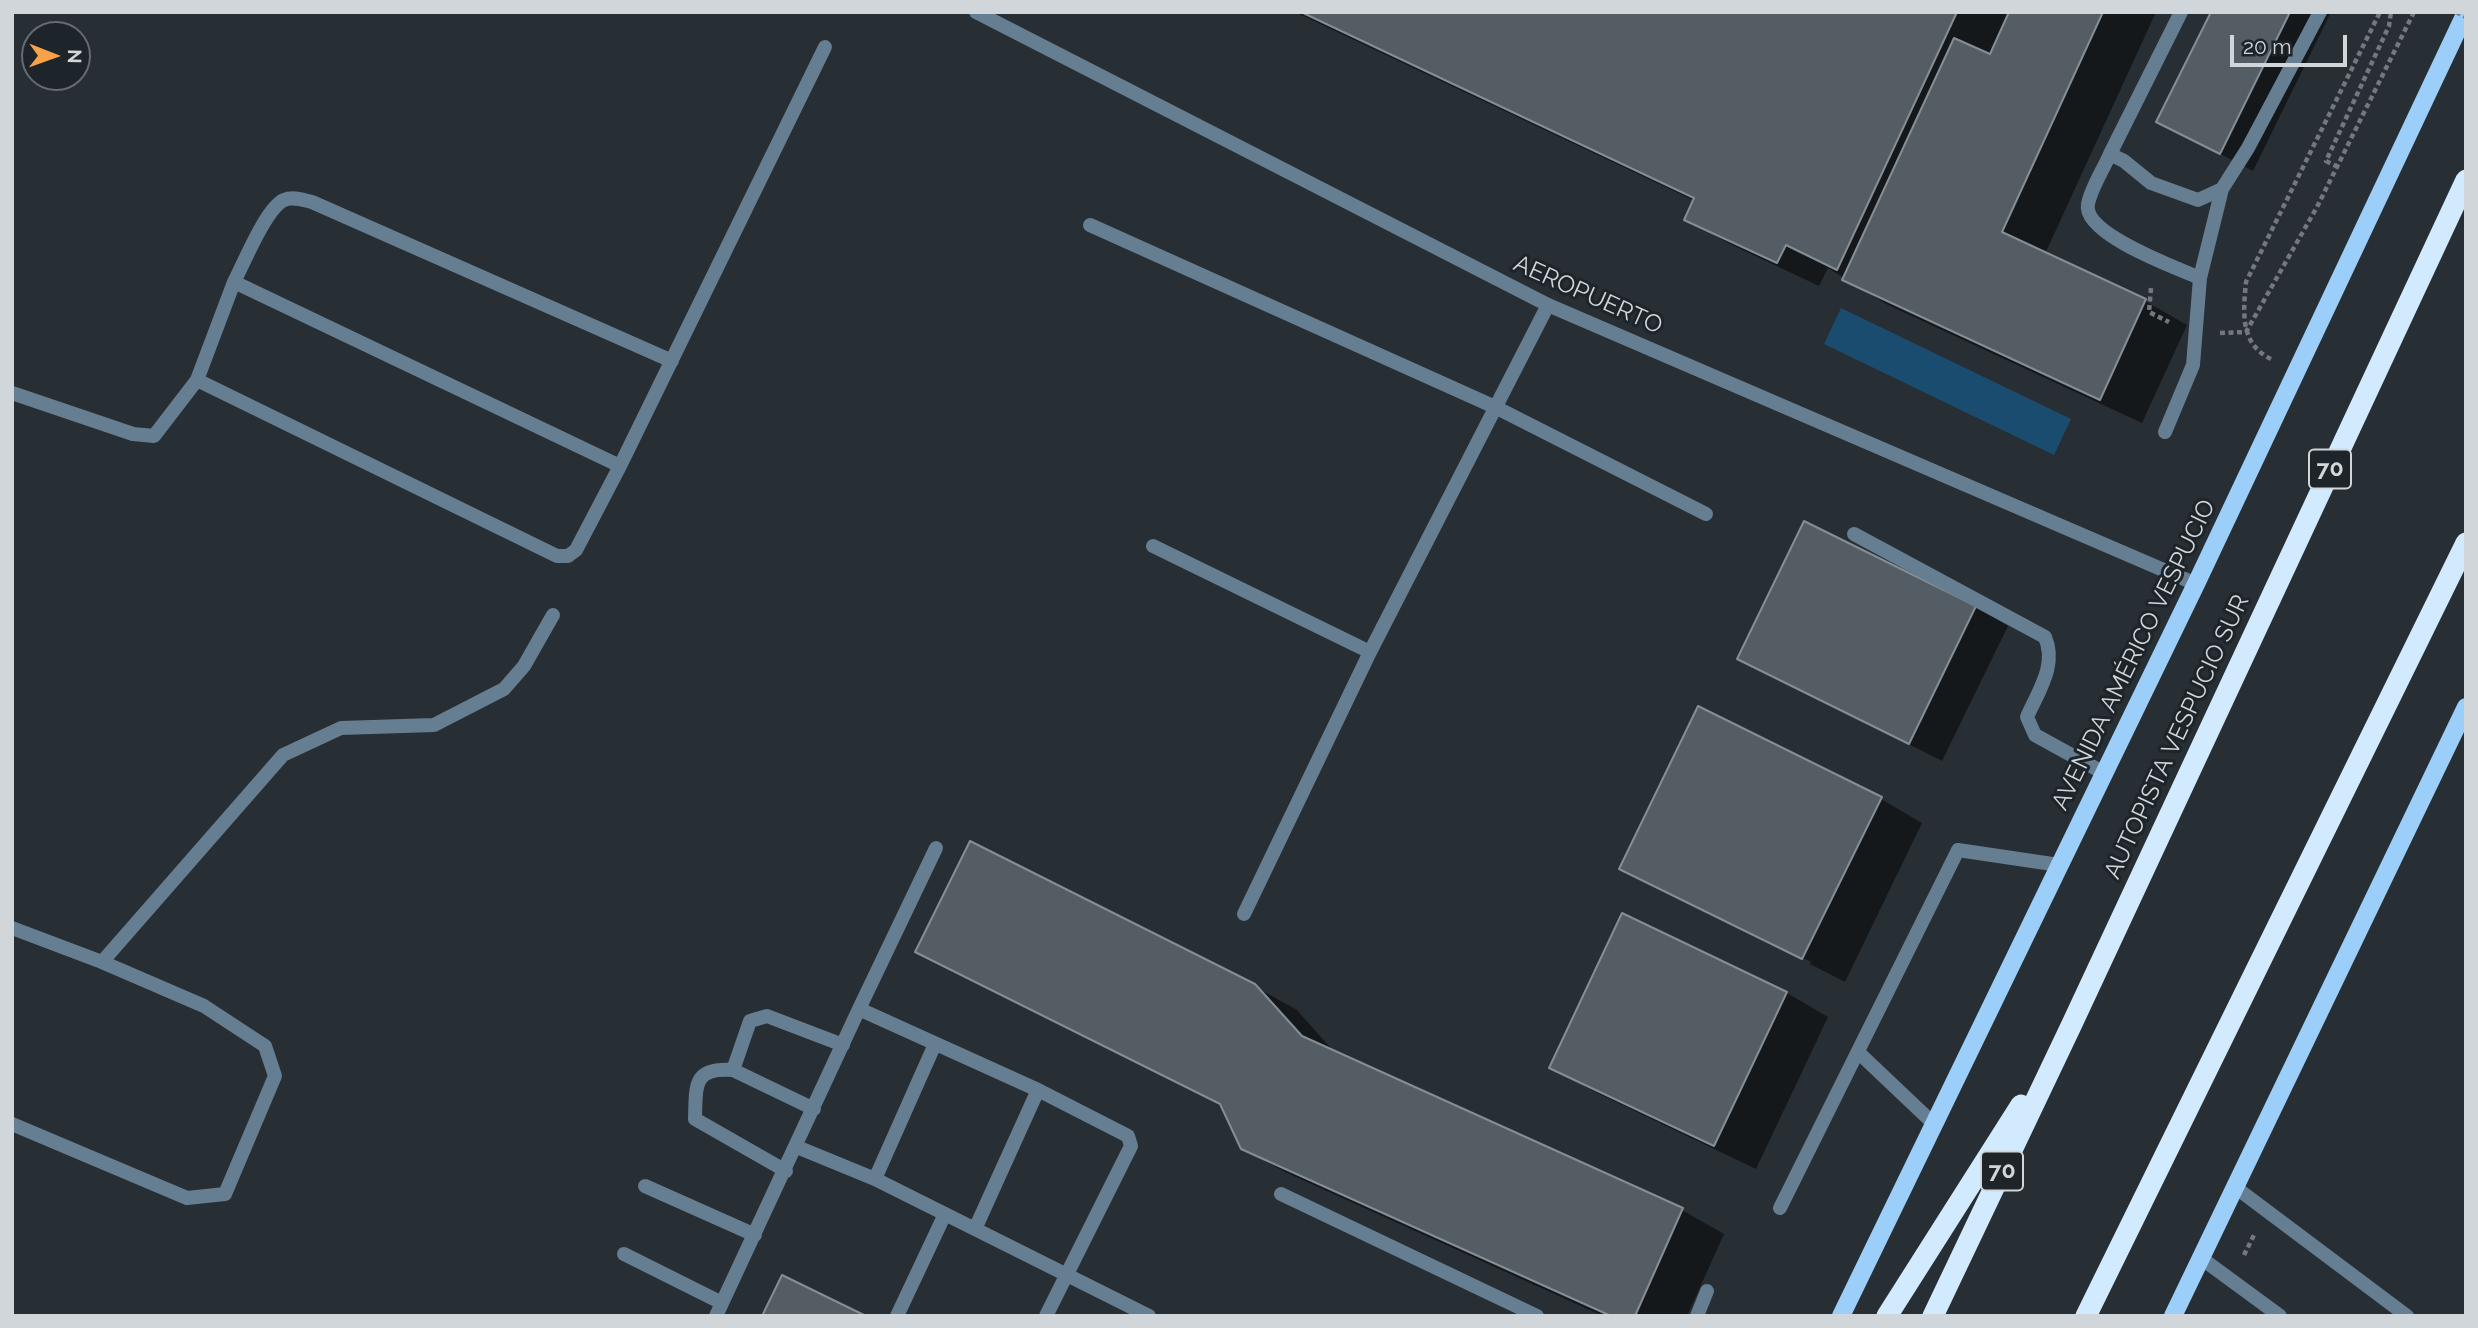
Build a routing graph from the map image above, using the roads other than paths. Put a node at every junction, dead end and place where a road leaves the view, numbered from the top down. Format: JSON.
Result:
{"nodes":[{"id":1,"x":976,"y":12,"type":"edge"},
{"id":2,"x":2181,"y":12,"type":"edge"},
{"id":3,"x":2320,"y":12,"type":"edge"},
{"id":4,"x":2466,"y":15,"type":"edge"},
{"id":5,"x":825,"y":47,"type":"dead end"},
{"id":6,"x":2110,"y":154,"type":"junction"},
{"id":7,"x":2466,"y":180,"type":"edge"},
{"id":8,"x":2222,"y":189,"type":"junction"},
{"id":9,"x":1090,"y":225,"type":"dead end"},
{"id":10,"x":2200,"y":278,"type":"junction"},
{"id":11,"x":234,"y":282,"type":"junction"},
{"id":12,"x":1548,"y":305,"type":"junction"},
{"id":13,"x":672,"y":360,"type":"junction"},
{"id":14,"x":197,"y":380,"type":"junction"},
{"id":15,"x":12,"y":393,"type":"edge"},
{"id":16,"x":1495,"y":407,"type":"junction"},
{"id":17,"x":2165,"y":432,"type":"dead end"},
{"id":18,"x":620,"y":466,"type":"junction"},
{"id":19,"x":1706,"y":514,"type":"dead end"},
{"id":20,"x":1854,"y":534,"type":"dead end"},
{"id":21,"x":2466,"y":543,"type":"edge"},
{"id":22,"x":1153,"y":546,"type":"dead end"},
{"id":23,"x":2196,"y":584,"type":"junction"},
{"id":24,"x":552,"y":615,"type":"dead end"},
{"id":25,"x":1370,"y":652,"type":"junction"},
{"id":26,"x":2466,"y":707,"type":"edge"},
{"id":27,"x":2104,"y":773,"type":"junction"},
{"id":28,"x":936,"y":848,"type":"dead end"},
{"id":29,"x":2059,"y":865,"type":"junction"},
{"id":30,"x":1244,"y":914,"type":"dead end"},
{"id":31,"x":13,"y":930,"type":"edge"},
{"id":32,"x":102,"y":962,"type":"junction"},
{"id":33,"x":859,"y":1010,"type":"junction"},
{"id":34,"x":2071,"y":1026,"type":"junction"},
{"id":35,"x":935,"y":1044,"type":"junction"},
{"id":36,"x":843,"y":1045,"type":"junction"},
{"id":37,"x":1858,"y":1052,"type":"junction"},
{"id":38,"x":733,"y":1070,"type":"junction"},
{"id":39,"x":1038,"y":1090,"type":"junction"},
{"id":40,"x":814,"y":1109,"type":"junction"},
{"id":41,"x":12,"y":1124,"type":"edge"},
{"id":42,"x":1934,"y":1124,"type":"junction"},
{"id":43,"x":797,"y":1147,"type":"junction"},
{"id":44,"x":786,"y":1171,"type":"junction"},
{"id":45,"x":875,"y":1179,"type":"junction"},
{"id":46,"x":645,"y":1186,"type":"dead end"},
{"id":47,"x":2235,"y":1187,"type":"junction"},
{"id":48,"x":1281,"y":1194,"type":"dead end"},
{"id":49,"x":1780,"y":1208,"type":"dead end"},
{"id":50,"x":945,"y":1214,"type":"junction"},
{"id":51,"x":975,"y":1229,"type":"junction"},
{"id":52,"x":755,"y":1235,"type":"junction"},
{"id":53,"x":624,"y":1254,"type":"dead end"},
{"id":54,"x":2201,"y":1258,"type":"junction"},
{"id":55,"x":1065,"y":1274,"type":"junction"},
{"id":56,"x":1707,"y":1291,"type":"dead end"},
{"id":57,"x":719,"y":1310,"type":"edge"},
{"id":58,"x":897,"y":1316,"type":"edge"},
{"id":59,"x":1046,"y":1316,"type":"edge"},
{"id":60,"x":1149,"y":1316,"type":"edge"},
{"id":61,"x":1537,"y":1316,"type":"edge"},
{"id":62,"x":1697,"y":1316,"type":"edge"},
{"id":63,"x":1842,"y":1316,"type":"edge"},
{"id":64,"x":1887,"y":1316,"type":"edge"},
{"id":65,"x":1933,"y":1316,"type":"edge"},
{"id":66,"x":2085,"y":1316,"type":"edge"},
{"id":67,"x":2173,"y":1316,"type":"edge"},
{"id":68,"x":2280,"y":1316,"type":"edge"},
{"id":69,"x":2407,"y":1316,"type":"edge"}],
"edges":[{"from":1,"to":12,"type":"street","name":"AEROPUERTO"},
{"from":2,"to":6,"type":"street"},
{"from":3,"to":8,"type":"street"},
{"from":4,"to":23,"type":"main road","name":"AVENIDA AMÉRICO VESPUCIO"},
{"from":5,"to":13,"type":"street"},
{"from":6,"to":8,"type":"street"},
{"from":6,"to":10,"type":"street"},
{"from":7,"to":34,"type":"highway","name":"AUTOPISTA VESPUCIO SUR","number":"70"},
{"from":8,"to":10,"type":"street"},
{"from":9,"to":16,"type":"street"},
{"from":10,"to":17,"type":"street"},
{"from":11,"to":13,"type":"street"},
{"from":11,"to":14,"type":"street"},
{"from":11,"to":18,"type":"street"},
{"from":12,"to":16,"type":"street"},
{"from":12,"to":23,"type":"street","name":"AEROPUERTO"},
{"from":13,"to":18,"type":"street"},
{"from":14,"to":15,"type":"street"},
{"from":14,"to":18,"type":"street"},
{"from":16,"to":19,"type":"street"},
{"from":16,"to":25,"type":"street"},
{"from":20,"to":27,"type":"street"},
{"from":21,"to":66,"type":"highway"},
{"from":22,"to":25,"type":"street"},
{"from":23,"to":27,"type":"main road","name":"AVENIDA AMÉRICO VESPUCIO"},
{"from":24,"to":32,"type":"street"},
{"from":25,"to":30,"type":"street"},
{"from":26,"to":47,"type":"main road"},
{"from":27,"to":29,"type":"main road","name":"AVENIDA AMÉRICO VESPUCIO"},
{"from":28,"to":33,"type":"street"},
{"from":29,"to":37,"type":"street"},
{"from":29,"to":42,"type":"main road","name":"AVENIDA AMÉRICO VESPUCIO"},
{"from":31,"to":32,"type":"street"},
{"from":32,"to":41,"type":"street"},
{"from":33,"to":35,"type":"street"},
{"from":33,"to":36,"type":"street"},
{"from":34,"to":64,"type":"highway"},
{"from":34,"to":65,"type":"highway","name":"AUTOPISTA VESPUCIO SUR","number":"70"},
{"from":35,"to":39,"type":"street"},
{"from":35,"to":45,"type":"street"},
{"from":36,"to":38,"type":"street"},
{"from":36,"to":40,"type":"street"},
{"from":37,"to":42,"type":"street"},
{"from":37,"to":49,"type":"street"},
{"from":38,"to":40,"type":"street"},
{"from":38,"to":44,"type":"street"},
{"from":39,"to":51,"type":"street"},
{"from":39,"to":55,"type":"street"},
{"from":40,"to":43,"type":"street"},
{"from":42,"to":63,"type":"main road","name":"AVENIDA AMÉRICO VESPUCIO"},
{"from":43,"to":44,"type":"street"},
{"from":43,"to":45,"type":"street"},
{"from":44,"to":52,"type":"street"},
{"from":45,"to":50,"type":"street"},
{"from":46,"to":52,"type":"street"},
{"from":47,"to":54,"type":"main road"},
{"from":47,"to":69,"type":"street"},
{"from":48,"to":61,"type":"street"},
{"from":50,"to":51,"type":"street"},
{"from":50,"to":58,"type":"street"},
{"from":51,"to":55,"type":"street"},
{"from":52,"to":57,"type":"street"},
{"from":53,"to":57,"type":"street"},
{"from":54,"to":67,"type":"main road"},
{"from":54,"to":68,"type":"street"},
{"from":55,"to":59,"type":"street"},
{"from":55,"to":60,"type":"street"},
{"from":56,"to":62,"type":"street"}]}
